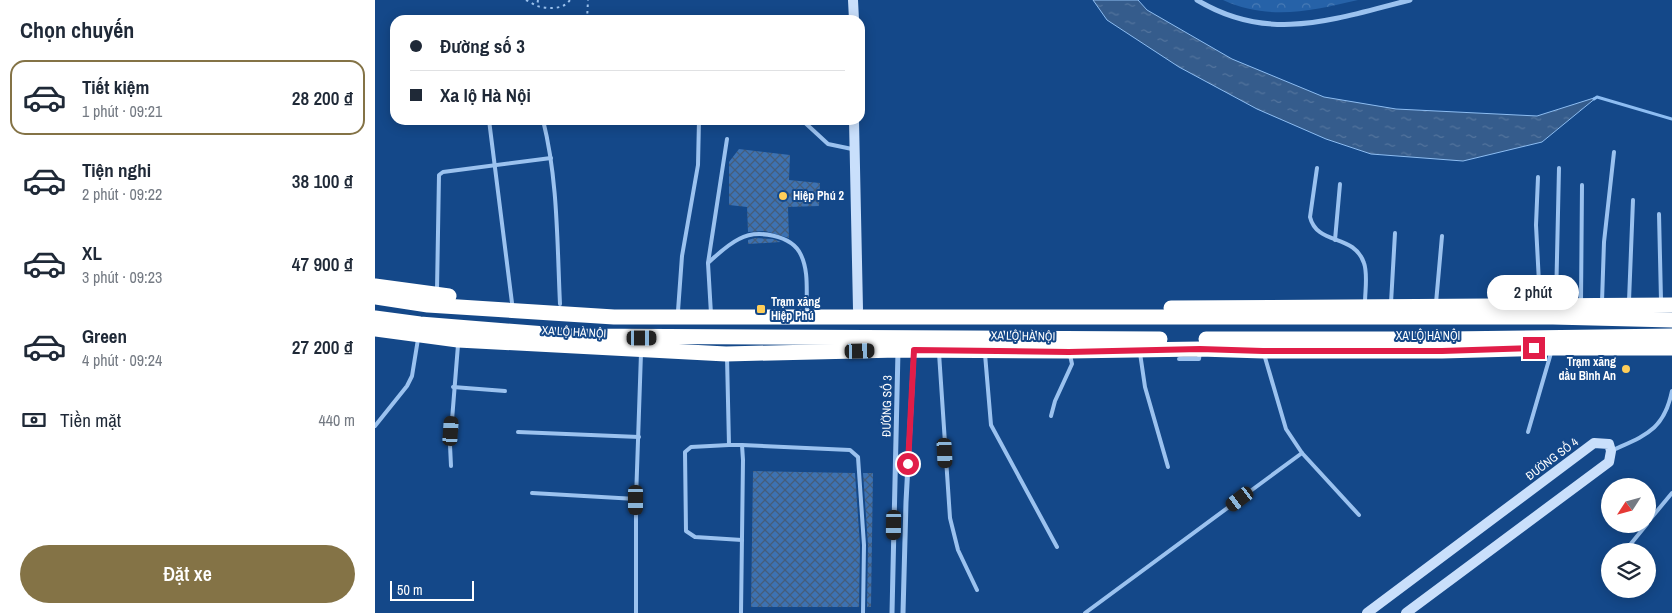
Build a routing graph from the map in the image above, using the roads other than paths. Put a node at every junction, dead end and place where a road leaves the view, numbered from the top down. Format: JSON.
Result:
{"nodes":[{"id":1,"x":853,"y":0,"type":"edge"},
{"id":2,"x":1197,"y":0,"type":"edge"},
{"id":3,"x":1410,"y":0,"type":"edge"},
{"id":4,"x":854,"y":15,"type":"edge"},
{"id":5,"x":490,"y":125,"type":"edge"},
{"id":6,"x":544,"y":125,"type":"edge"},
{"id":7,"x":699,"y":125,"type":"edge"},
{"id":8,"x":807,"y":125,"type":"edge"},
{"id":9,"x":854,"y":125,"type":"edge"},
{"id":10,"x":727,"y":139,"type":"dead end"},
{"id":11,"x":855,"y":150,"type":"junction"},
{"id":12,"x":1614,"y":152,"type":"dead end"},
{"id":13,"x":551,"y":158,"type":"junction"},
{"id":14,"x":495,"y":167,"type":"junction"},
{"id":15,"x":1317,"y":168,"type":"dead end"},
{"id":16,"x":1559,"y":168,"type":"dead end"},
{"id":17,"x":1538,"y":177,"type":"dead end"},
{"id":18,"x":1340,"y":184,"type":"dead end"},
{"id":19,"x":1582,"y":186,"type":"dead end"},
{"id":20,"x":1633,"y":200,"type":"dead end"},
{"id":21,"x":1659,"y":214,"type":"dead end"},
{"id":22,"x":1395,"y":233,"type":"dead end"},
{"id":23,"x":1442,"y":236,"type":"dead end"},
{"id":24,"x":1335,"y":240,"type":"junction"},
{"id":25,"x":708,"y":263,"type":"junction"},
{"id":26,"x":375,"y":286,"type":"edge"},
{"id":27,"x":437,"y":295,"type":"junction"},
{"id":28,"x":375,"y":297,"type":"edge"},
{"id":29,"x":512,"y":303,"type":"junction"},
{"id":30,"x":560,"y":304,"type":"junction"},
{"id":31,"x":1667,"y":305,"type":"edge"},
{"id":32,"x":1540,"y":306,"type":"junction"},
{"id":33,"x":1629,"y":306,"type":"junction"},
{"id":34,"x":1365,"y":307,"type":"junction"},
{"id":35,"x":1390,"y":307,"type":"junction"},
{"id":36,"x":1435,"y":307,"type":"junction"},
{"id":37,"x":1581,"y":307,"type":"junction"},
{"id":38,"x":807,"y":309,"type":"junction"},
{"id":39,"x":678,"y":310,"type":"junction"},
{"id":40,"x":1604,"y":311,"type":"junction"},
{"id":41,"x":1554,"y":312,"type":"junction"},
{"id":42,"x":858,"y":314,"type":"junction"},
{"id":43,"x":375,"y":318,"type":"edge"},
{"id":44,"x":707,"y":318,"type":"junction"},
{"id":45,"x":786,"y":318,"type":"junction"},
{"id":46,"x":1672,"y":320,"type":"edge"},
{"id":47,"x":375,"y":329,"type":"edge"},
{"id":48,"x":419,"y":330,"type":"junction"},
{"id":49,"x":459,"y":334,"type":"junction"},
{"id":50,"x":1672,"y":336,"type":"edge"},
{"id":51,"x":726,"y":338,"type":"junction"},
{"id":52,"x":1554,"y":342,"type":"junction"},
{"id":53,"x":899,"y":344,"type":"junction"},
{"id":54,"x":914,"y":344,"type":"junction"},
{"id":55,"x":938,"y":344,"type":"junction"},
{"id":56,"x":985,"y":344,"type":"junction"},
{"id":57,"x":1138,"y":344,"type":"junction"},
{"id":58,"x":1199,"y":344,"type":"junction"},
{"id":59,"x":642,"y":345,"type":"junction"},
{"id":60,"x":1071,"y":345,"type":"junction"},
{"id":61,"x":1262,"y":345,"type":"junction"},
{"id":62,"x":1672,"y":348,"type":"edge"},
{"id":63,"x":727,"y":354,"type":"junction"},
{"id":64,"x":1179,"y":359,"type":"dead end"},
{"id":65,"x":453,"y":386,"type":"junction"},
{"id":66,"x":505,"y":391,"type":"dead end"},
{"id":67,"x":1672,"y":391,"type":"edge"},
{"id":68,"x":1051,"y":416,"type":"dead end"},
{"id":69,"x":375,"y":426,"type":"edge"},
{"id":70,"x":517,"y":432,"type":"dead end"},
{"id":71,"x":1528,"y":432,"type":"dead end"},
{"id":72,"x":639,"y":437,"type":"junction"},
{"id":73,"x":729,"y":445,"type":"junction"},
{"id":74,"x":742,"y":445,"type":"junction"},
{"id":75,"x":1611,"y":451,"type":"junction"},
{"id":76,"x":1302,"y":453,"type":"junction"},
{"id":77,"x":451,"y":466,"type":"dead end"},
{"id":78,"x":1168,"y":467,"type":"dead end"},
{"id":79,"x":532,"y":493,"type":"dead end"},
{"id":80,"x":1672,"y":493,"type":"edge"},
{"id":81,"x":636,"y":500,"type":"junction"},
{"id":82,"x":1656,"y":513,"type":"edge"},
{"id":83,"x":1359,"y":515,"type":"dead end"},
{"id":84,"x":1640,"y":533,"type":"edge"},
{"id":85,"x":741,"y":540,"type":"junction"},
{"id":86,"x":1632,"y":543,"type":"edge"},
{"id":87,"x":1057,"y":548,"type":"dead end"},
{"id":88,"x":977,"y":590,"type":"dead end"},
{"id":89,"x":636,"y":613,"type":"edge"},
{"id":90,"x":741,"y":613,"type":"edge"},
{"id":91,"x":863,"y":613,"type":"edge"},
{"id":92,"x":892,"y":613,"type":"edge"},
{"id":93,"x":903,"y":613,"type":"edge"},
{"id":94,"x":1085,"y":613,"type":"edge"},
{"id":95,"x":1367,"y":613,"type":"edge"},
{"id":96,"x":1406,"y":613,"type":"edge"}],
"edges":[{"from":1,"to":4,"type":"street"},
{"from":2,"to":3,"type":"street"},
{"from":5,"to":14,"type":"lane"},
{"from":6,"to":13,"type":"lane"},
{"from":7,"to":39,"type":"lane"},
{"from":8,"to":11,"type":"lane"},
{"from":9,"to":11,"type":"street"},
{"from":10,"to":25,"type":"lane"},
{"from":11,"to":42,"type":"street"},
{"from":12,"to":40,"type":"lane"},
{"from":13,"to":14,"type":"lane"},
{"from":13,"to":30,"type":"lane"},
{"from":14,"to":27,"type":"lane"},
{"from":14,"to":29,"type":"lane"},
{"from":15,"to":24,"type":"lane"},
{"from":16,"to":41,"type":"lane"},
{"from":17,"to":32,"type":"lane"},
{"from":18,"to":24,"type":"lane"},
{"from":19,"to":37,"type":"lane"},
{"from":20,"to":33,"type":"lane"},
{"from":21,"to":31,"type":"lane"},
{"from":22,"to":35,"type":"lane"},
{"from":23,"to":36,"type":"lane"},
{"from":24,"to":34,"type":"lane"},
{"from":25,"to":38,"type":"lane"},
{"from":25,"to":44,"type":"lane"},
{"from":26,"to":27,"type":"highway","name":"XA LỘ HÀ NỘI"},
{"from":27,"to":29,"type":"highway","name":"XA LỘ HÀ NỘI"},
{"from":28,"to":44,"type":"highway","name":"XA LỘ HÀ NỘI"},
{"from":29,"to":30,"type":"highway","name":"XA LỘ HÀ NỘI"},
{"from":30,"to":39,"type":"highway","name":"XA LỘ HÀ NỘI"},
{"from":31,"to":33,"type":"highway","name":"XA LỘ HÀ NỘI"},
{"from":32,"to":36,"type":"highway","name":"XA LỘ HÀ NỘI"},
{"from":32,"to":41,"type":"highway","name":"XA LỘ HÀ NỘI"},
{"from":33,"to":40,"type":"highway","name":"XA LỘ HÀ NỘI"},
{"from":34,"to":35,"type":"highway","name":"XA LỘ HÀ NỘI"},
{"from":34,"to":42,"type":"highway","name":"XA LỘ HÀ NỘI"},
{"from":35,"to":36,"type":"highway","name":"XA LỘ HÀ NỘI"},
{"from":37,"to":40,"type":"highway","name":"XA LỘ HÀ NỘI"},
{"from":37,"to":41,"type":"highway","name":"XA LỘ HÀ NỘI"},
{"from":38,"to":42,"type":"highway","name":"XA LỘ HÀ NỘI"},
{"from":38,"to":45,"type":"highway","name":"XA LỘ HÀ NỘI"},
{"from":39,"to":44,"type":"highway","name":"XA LỘ HÀ NỘI"},
{"from":40,"to":41,"type":"highway","name":"XA LỘ HÀ NỘI"},
{"from":40,"to":46,"type":"highway","name":"XA LỘ HÀ NỘI"},
{"from":41,"to":42,"type":"highway","name":"XA LỘ HÀ NỘI"},
{"from":42,"to":45,"type":"highway","name":"XA LỘ HÀ NỘI"},
{"from":43,"to":48,"type":"highway","name":"XA LỘ HÀ NỘI"},
{"from":44,"to":45,"type":"highway","name":"XA LỘ HÀ NỘI"},
{"from":47,"to":48,"type":"highway","name":"XA LỘ HÀ NỘI"},
{"from":48,"to":49,"type":"highway","name":"XA LỘ HÀ NỘI"},
{"from":48,"to":69,"type":"lane"},
{"from":49,"to":59,"type":"highway","name":"XA LỘ HÀ NỘI"},
{"from":49,"to":65,"type":"lane"},
{"from":50,"to":52,"type":"highway","name":"XA LỘ HÀ NỘI"},
{"from":51,"to":53,"type":"highway","name":"XA LỘ HÀ NỘI"},
{"from":51,"to":59,"type":"highway","name":"XA LỘ HÀ NỘI"},
{"from":51,"to":63,"type":"lane"},
{"from":52,"to":61,"type":"highway","name":"XA LỘ HÀ NỘI"},
{"from":52,"to":62,"type":"highway","name":"XA LỘ HÀ NỘI"},
{"from":52,"to":71,"type":"lane"},
{"from":53,"to":54,"type":"highway","name":"XA LỘ HÀ NỘI"},
{"from":53,"to":63,"type":"highway","name":"XA LỘ HÀ NỘI"},
{"from":53,"to":92,"type":"street","name":"ĐƯỜNG SỐ 3"},
{"from":54,"to":55,"type":"highway","name":"XA LỘ HÀ NỘI"},
{"from":54,"to":93,"type":"street","name":"ĐƯỜNG SỐ 3"},
{"from":55,"to":56,"type":"highway","name":"XA LỘ HÀ NỘI"},
{"from":55,"to":88,"type":"lane"},
{"from":56,"to":60,"type":"highway","name":"XA LỘ HÀ NỘI"},
{"from":56,"to":87,"type":"lane"},
{"from":57,"to":58,"type":"highway","name":"XA LỘ HÀ NỘI"},
{"from":57,"to":60,"type":"highway","name":"XA LỘ HÀ NỘI"},
{"from":57,"to":78,"type":"lane"},
{"from":58,"to":61,"type":"highway","name":"XA LỘ HÀ NỘI"},
{"from":58,"to":64,"type":"lane"},
{"from":59,"to":63,"type":"highway","name":"XA LỘ HÀ NỘI"},
{"from":59,"to":72,"type":"lane"},
{"from":60,"to":68,"type":"lane"},
{"from":61,"to":76,"type":"lane"},
{"from":63,"to":73,"type":"lane"},
{"from":65,"to":66,"type":"lane"},
{"from":65,"to":77,"type":"lane"},
{"from":67,"to":75,"type":"lane"},
{"from":70,"to":72,"type":"lane"},
{"from":72,"to":81,"type":"lane"},
{"from":73,"to":74,"type":"lane"},
{"from":73,"to":85,"type":"lane"},
{"from":74,"to":85,"type":"lane"},
{"from":74,"to":91,"type":"lane"},
{"from":75,"to":95,"type":"street","name":"ĐƯỜNG SỐ 4"},
{"from":75,"to":96,"type":"street"},
{"from":76,"to":83,"type":"lane"},
{"from":76,"to":94,"type":"lane"},
{"from":79,"to":81,"type":"lane"},
{"from":80,"to":82,"type":"lane"},
{"from":81,"to":89,"type":"lane"},
{"from":84,"to":86,"type":"lane"},
{"from":85,"to":90,"type":"lane"}]}
